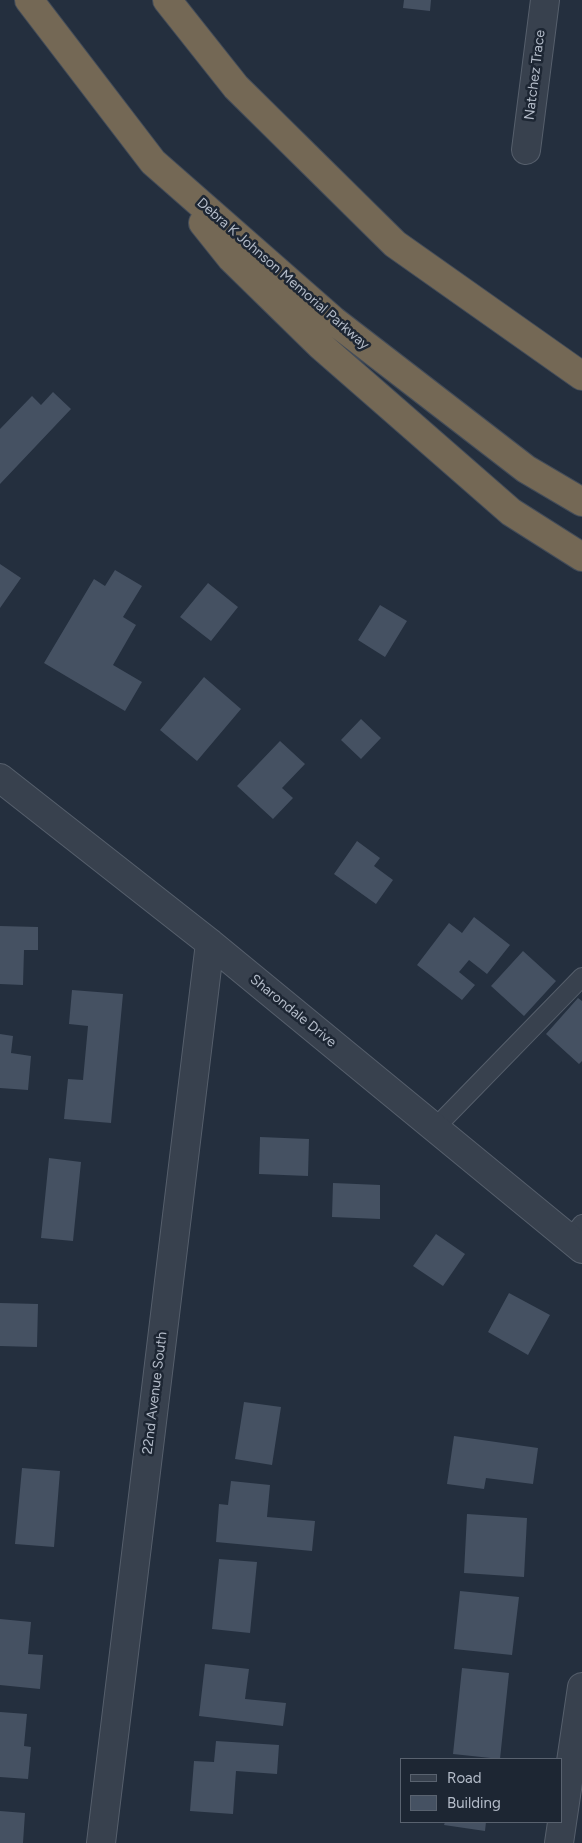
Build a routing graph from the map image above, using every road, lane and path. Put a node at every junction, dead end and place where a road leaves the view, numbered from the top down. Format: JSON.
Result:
{"nodes":[{"id":1,"x":29,"y":0,"type":"edge"},
{"id":2,"x":167,"y":0,"type":"edge"},
{"id":3,"x":545,"y":0,"type":"edge"},
{"id":4,"x":526,"y":150,"type":"dead end"},
{"id":5,"x":153,"y":162,"type":"junction"},
{"id":6,"x":582,"y":376,"type":"edge"},
{"id":7,"x":582,"y":502,"type":"edge"},
{"id":8,"x":582,"y":558,"type":"edge"},
{"id":9,"x":0,"y":778,"type":"edge"},
{"id":10,"x":210,"y":943,"type":"junction"},
{"id":11,"x":582,"y":977,"type":"edge"},
{"id":12,"x":435,"y":1128,"type":"junction"},
{"id":13,"x":578,"y":1237,"type":"edge"},
{"id":14,"x":582,"y":1687,"type":"edge"},
{"id":15,"x":562,"y":1817,"type":"edge"},
{"id":16,"x":561,"y":1823,"type":"edge"},
{"id":17,"x":101,"y":1843,"type":"edge"},
{"id":18,"x":558,"y":1843,"type":"edge"}],
"edges":[{"from":1,"to":5,"type":"highway","name":"Debra K Johnson Memorial Parkway"},
{"from":2,"to":6,"type":"highway"},
{"from":3,"to":4,"type":"street","name":"Natchez Trace"},
{"from":5,"to":7,"type":"highway","name":"Debra K Johnson Memorial Parkway"},
{"from":5,"to":8,"type":"highway"},
{"from":9,"to":10,"type":"street","name":"Sharondale Drive"},
{"from":10,"to":12,"type":"street","name":"Sharondale Drive"},
{"from":10,"to":17,"type":"street","name":"22nd Avenue South"},
{"from":11,"to":12,"type":"lane"},
{"from":12,"to":13,"type":"street","name":"Sharondale Drive"},
{"from":14,"to":15,"type":"street"},
{"from":16,"to":18,"type":"street"}]}
